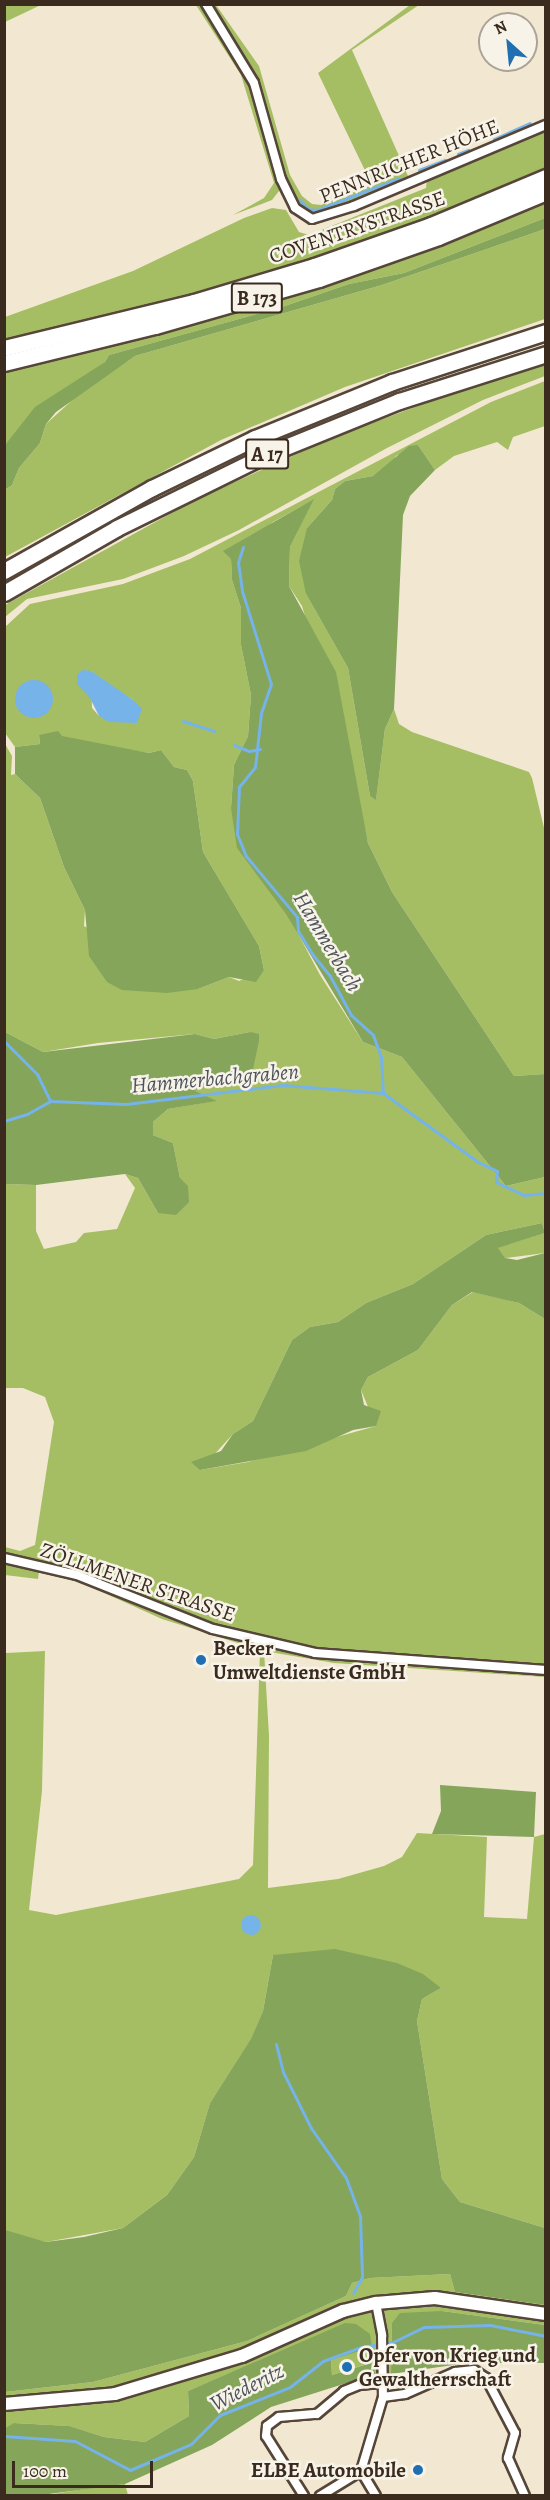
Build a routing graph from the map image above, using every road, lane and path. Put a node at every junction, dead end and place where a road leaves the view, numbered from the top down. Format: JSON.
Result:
{"nodes":[{"id":1,"x":206,"y":4,"type":"edge"},
{"id":2,"x":546,"y":125,"type":"edge"},
{"id":3,"x":546,"y":177,"type":"edge"},
{"id":4,"x":546,"y":192,"type":"edge"},
{"id":5,"x":546,"y":332,"type":"edge"},
{"id":6,"x":4,"y":348,"type":"edge"},
{"id":7,"x":546,"y":354,"type":"edge"},
{"id":8,"x":4,"y":363,"type":"edge"},
{"id":9,"x":4,"y":571,"type":"edge"},
{"id":10,"x":4,"y":593,"type":"edge"},
{"id":11,"x":4,"y":1558,"type":"edge"},
{"id":12,"x":546,"y":1670,"type":"edge"},
{"id":13,"x":376,"y":2303,"type":"junction"},
{"id":14,"x":546,"y":2314,"type":"edge"},
{"id":15,"x":382,"y":2383,"type":"junction"},
{"id":16,"x":383,"y":2397,"type":"junction"},
{"id":17,"x":4,"y":2404,"type":"edge"},
{"id":18,"x":361,"y":2471,"type":"junction"},
{"id":19,"x":304,"y":2496,"type":"edge"},
{"id":20,"x":320,"y":2496,"type":"edge"},
{"id":21,"x":376,"y":2496,"type":"edge"},
{"id":22,"x":525,"y":2496,"type":"edge"}],
"edges":[{"from":1,"to":2,"type":"street","name":"PENNRICHER HÖHE"},
{"from":3,"to":6,"type":"highway","name":"COVENTRYSTRASSE","number":"B 173"},
{"from":4,"to":8,"type":"highway","number":"B 173"},
{"from":5,"to":9,"type":"highway","number":"A 17"},
{"from":7,"to":10,"type":"highway","number":"A 17"},
{"from":11,"to":12,"type":"street","name":"ZÖLLMENER STRASSE"},
{"from":13,"to":14,"type":"main road"},
{"from":13,"to":15,"type":"street"},
{"from":13,"to":17,"type":"main road"},
{"from":15,"to":16,"type":"street"},
{"from":15,"to":19,"type":"street"},
{"from":16,"to":18,"type":"street"},
{"from":16,"to":22,"type":"street"},
{"from":18,"to":20,"type":"street"},
{"from":18,"to":21,"type":"street"}]}
